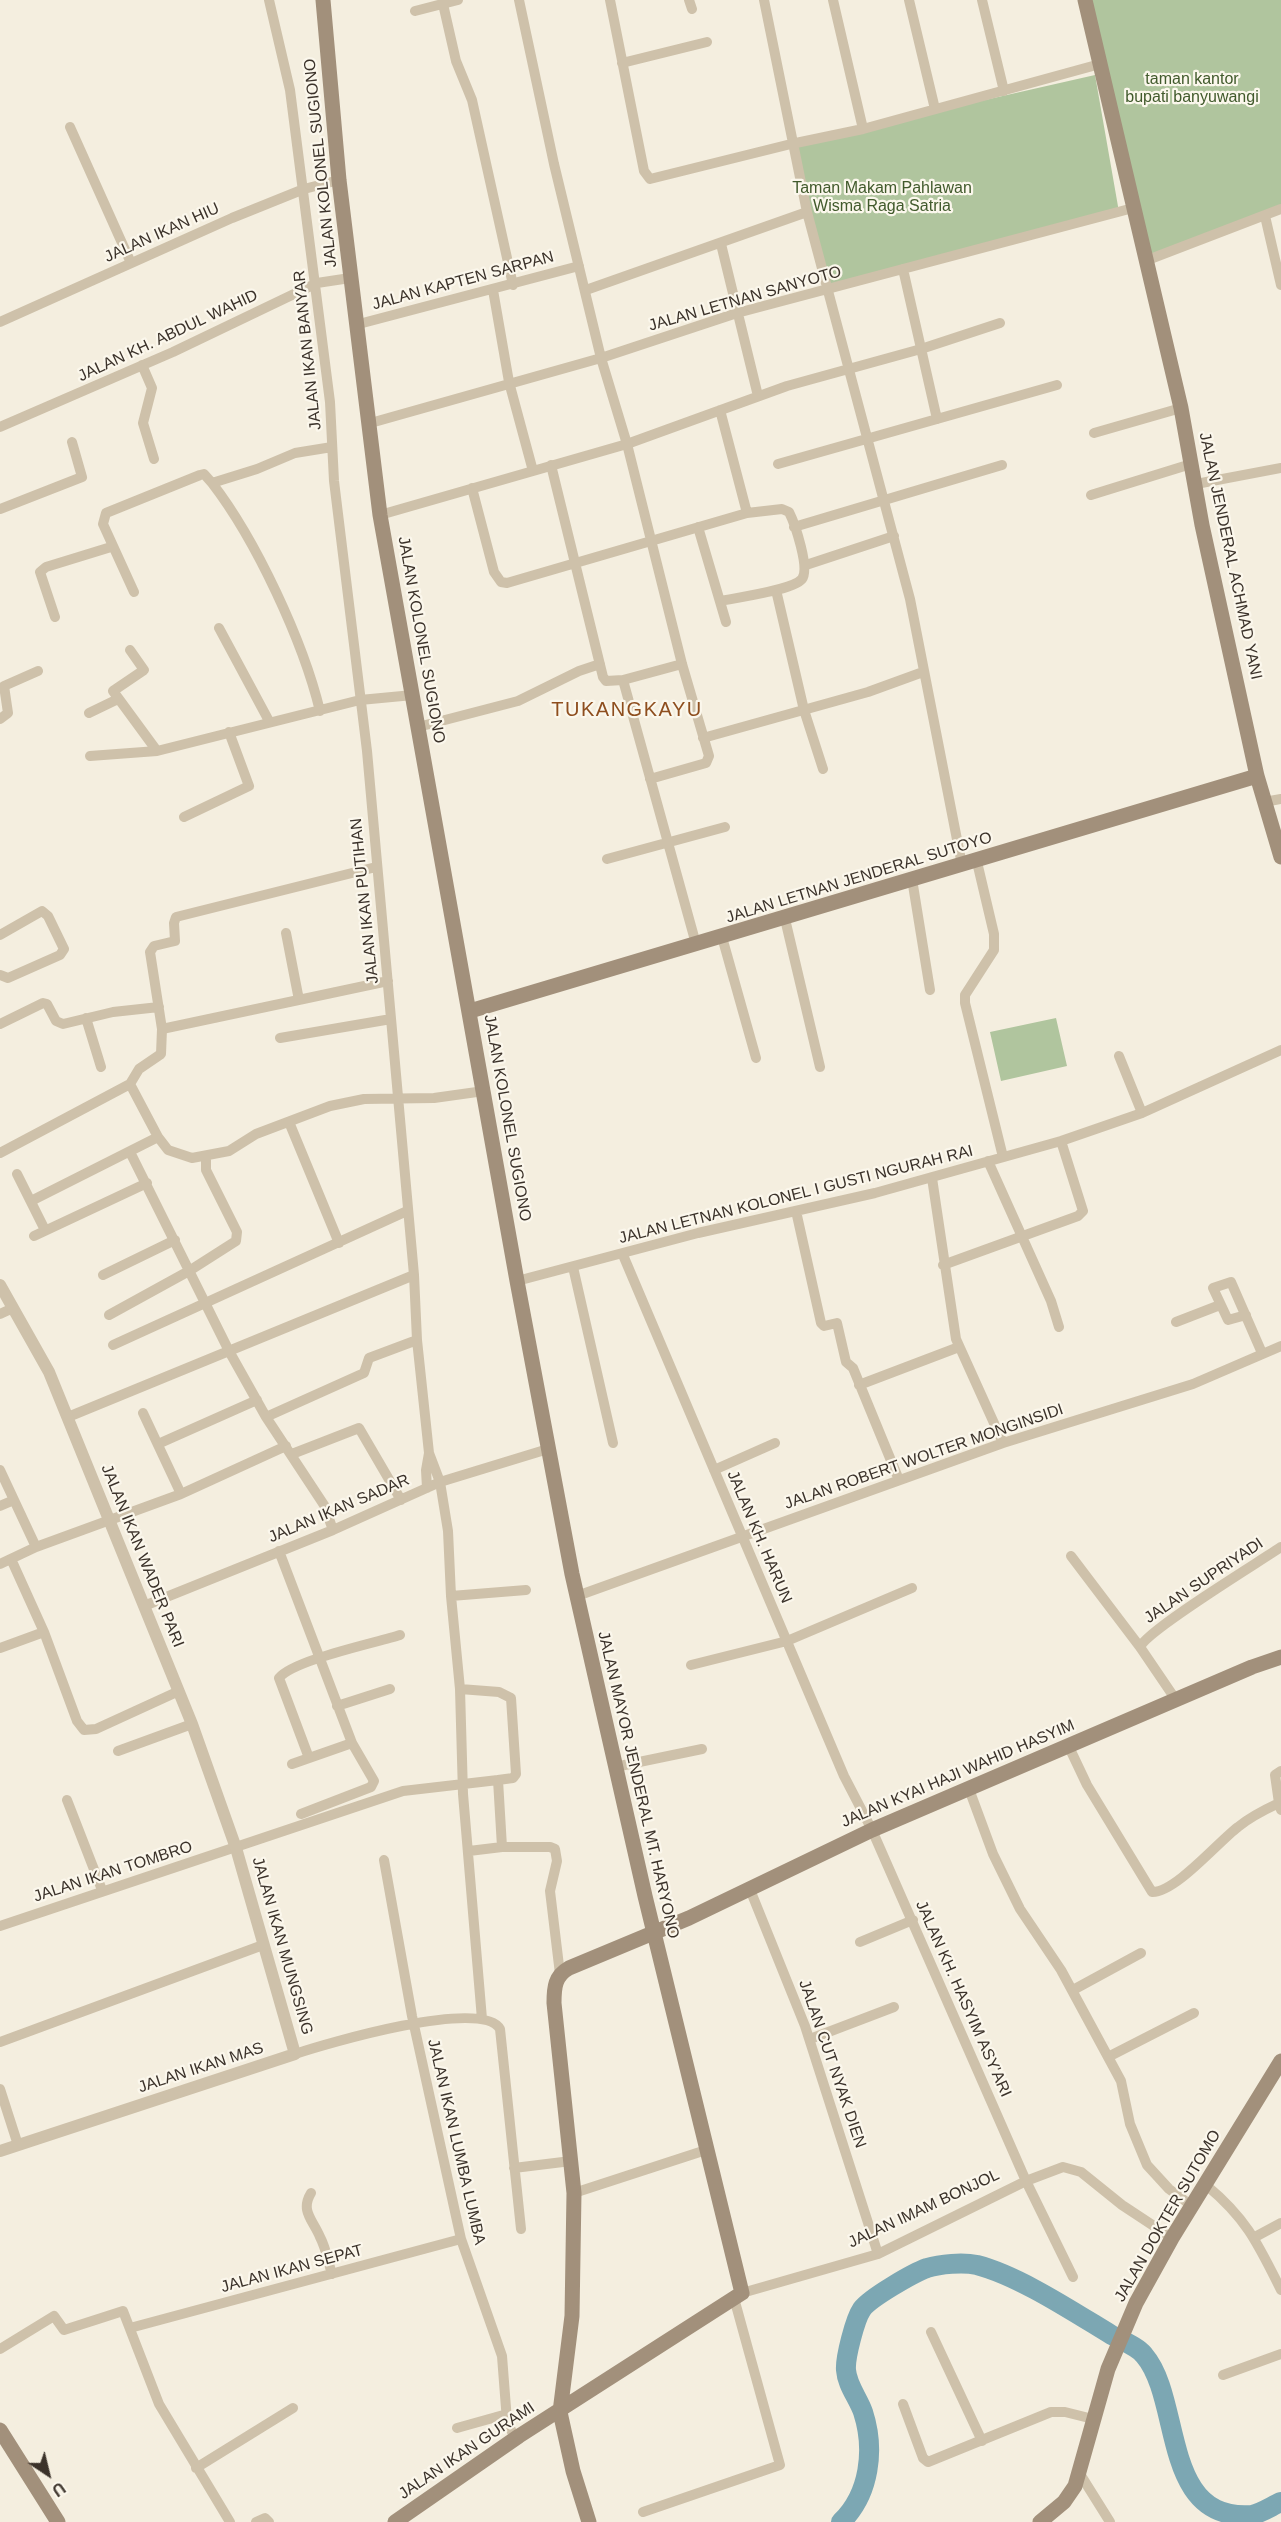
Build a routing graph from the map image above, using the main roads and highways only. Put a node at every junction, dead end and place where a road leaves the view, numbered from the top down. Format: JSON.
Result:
{"nodes":[{"id":1,"x":324,"y":0,"type":"edge"},
{"id":2,"x":1085,"y":0,"type":"edge"},
{"id":3,"x":1257,"y":776,"type":"junction"},
{"id":4,"x":1281,"y":857,"type":"edge"},
{"id":5,"x":470,"y":1011,"type":"junction"},
{"id":6,"x":517,"y":1281,"type":"joint"},
{"id":7,"x":1281,"y":1657,"type":"edge"},
{"id":8,"x":654,"y":1933,"type":"junction"},
{"id":9,"x":1281,"y":2061,"type":"edge"},
{"id":10,"x":738,"y":2296,"type":"joint"},
{"id":11,"x":560,"y":2412,"type":"junction"},
{"id":12,"x":0,"y":2430,"type":"edge"},
{"id":13,"x":588,"y":2521,"type":"edge"},
{"id":14,"x":58,"y":2522,"type":"edge"},
{"id":15,"x":395,"y":2522,"type":"edge"},
{"id":16,"x":1040,"y":2522,"type":"edge"}],
"edges":[{"from":1,"to":5,"type":"main road","name":"JALAN KOLONEL SUGIONO"},
{"from":2,"to":3,"type":"main road","name":"JALAN JENDERAL ACHMAD YANI"},
{"from":3,"to":4,"type":"main road","name":"JALAN JENDERAL ACHMAD YANI"},
{"from":3,"to":5,"type":"main road","name":"JALAN LETNAN JENDERAL SUTOYO"},
{"from":5,"to":6,"type":"main road","name":"JALAN KOLONEL SUGIONO"},
{"from":6,"to":8,"type":"main road","name":"JALAN MAYOR JENDERAL MT. HARYONO"},
{"from":7,"to":8,"type":"main road","name":"JALAN KYAI HAJI WAHID HASYIM"},
{"from":8,"to":10,"type":"main road","name":"JALAN MAYOR JENDERAL MT. HARYONO"},
{"from":8,"to":11,"type":"main road","name":"JALAN KYAI HAJI WAHID HASYIM"},
{"from":9,"to":16,"type":"main road","name":"JALAN DOKTER SUTOMO"},
{"from":10,"to":11,"type":"main road","name":"JALAN IMAM BONJOL"},
{"from":11,"to":13,"type":"main road"},
{"from":11,"to":15,"type":"main road","name":"JALAN IKAN GURAMI"},
{"from":12,"to":14,"type":"main road"}]}
